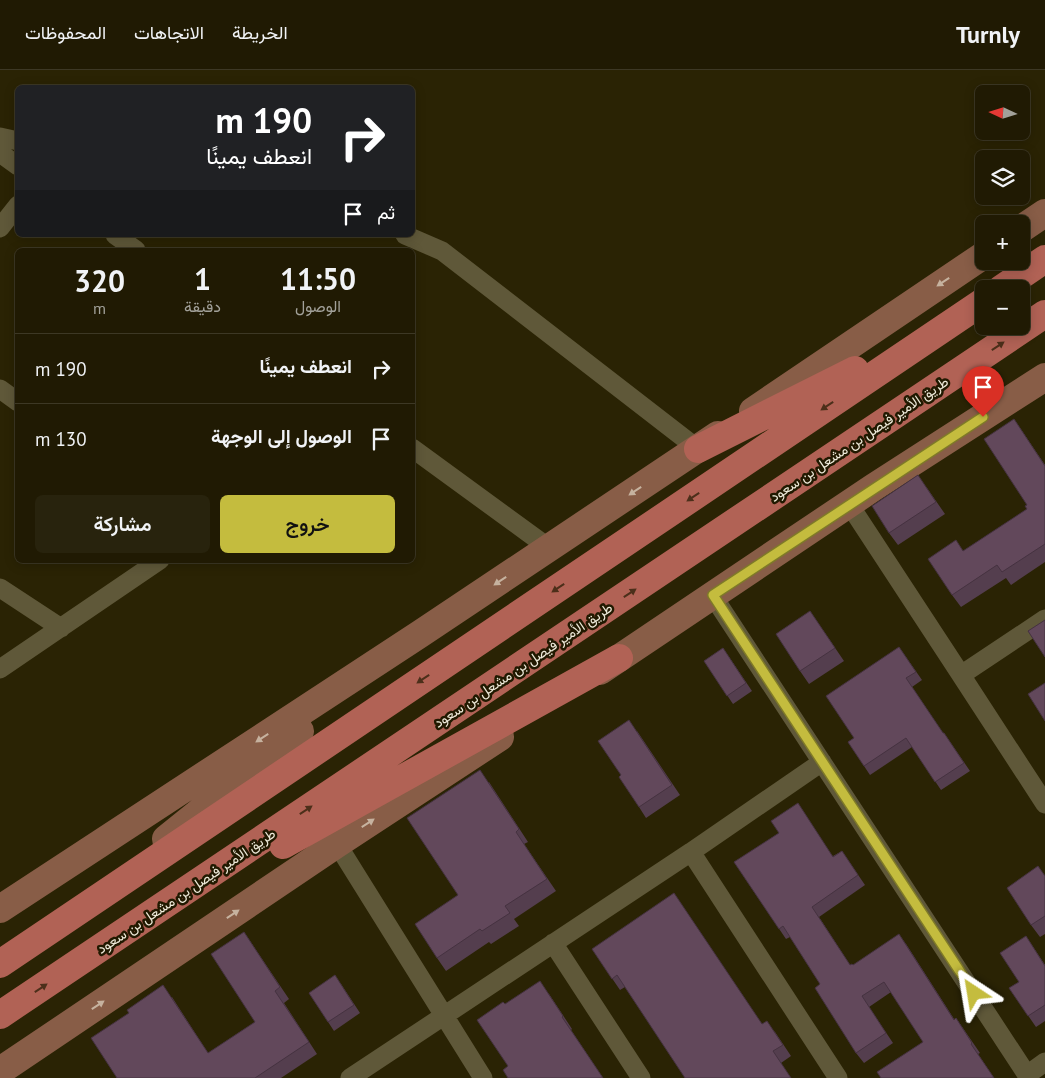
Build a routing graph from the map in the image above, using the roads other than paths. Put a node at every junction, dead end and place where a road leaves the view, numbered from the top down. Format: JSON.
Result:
{"nodes":[{"id":1,"x":0,"y":137,"type":"edge"},
{"id":2,"x":15,"y":140,"type":"edge"},
{"id":3,"x":0,"y":153,"type":"edge"},
{"id":4,"x":15,"y":164,"type":"edge"},
{"id":5,"x":15,"y":209,"type":"edge"},
{"id":6,"x":1045,"y":213,"type":"edge"},
{"id":7,"x":1030,"y":223,"type":"edge"},
{"id":8,"x":0,"y":228,"type":"edge"},
{"id":9,"x":118,"y":237,"type":"edge"},
{"id":10,"x":409,"y":237,"type":"edge"},
{"id":11,"x":133,"y":248,"type":"edge"},
{"id":12,"x":1045,"y":259,"type":"edge"},
{"id":13,"x":975,"y":260,"type":"edge"},
{"id":14,"x":1014,"y":280,"type":"edge"},
{"id":15,"x":975,"y":307,"type":"edge"},
{"id":16,"x":1045,"y":314,"type":"edge"},
{"id":17,"x":955,"y":320,"type":"junction"},
{"id":18,"x":1045,"y":377,"type":"edge"},
{"id":19,"x":0,"y":389,"type":"edge"},
{"id":20,"x":15,"y":400,"type":"edge"},
{"id":21,"x":698,"y":449,"type":"junction"},
{"id":22,"x":415,"y":450,"type":"edge"},
{"id":23,"x":849,"y":504,"type":"junction"},
{"id":24,"x":549,"y":548,"type":"junction"},
{"id":25,"x":156,"y":563,"type":"edge"},
{"id":26,"x":0,"y":588,"type":"edge"},
{"id":27,"x":712,"y":594,"type":"junction"},
{"id":28,"x":1045,"y":619,"type":"edge"},
{"id":29,"x":61,"y":628,"type":"junction"},
{"id":30,"x":420,"y":634,"type":"junction"},
{"id":31,"x":619,"y":658,"type":"junction"},
{"id":32,"x":0,"y":669,"type":"edge"},
{"id":33,"x":961,"y":675,"type":"junction"},
{"id":34,"x":822,"y":762,"type":"junction"},
{"id":35,"x":1045,"y":804,"type":"edge"},
{"id":36,"x":337,"y":844,"type":"junction"},
{"id":37,"x":691,"y":852,"type":"junction"},
{"id":38,"x":0,"y":909,"type":"edge"},
{"id":39,"x":77,"y":912,"type":"junction"},
{"id":40,"x":119,"y":936,"type":"junction"},
{"id":41,"x":553,"y":944,"type":"junction"},
{"id":42,"x":0,"y":964,"type":"edge"},
{"id":43,"x":0,"y":1015,"type":"edge"},
{"id":44,"x":443,"y":1016,"type":"junction"},
{"id":45,"x":1045,"y":1062,"type":"edge"},
{"id":46,"x":0,"y":1071,"type":"edge"},
{"id":47,"x":1028,"y":1077,"type":"edge"},
{"id":48,"x":350,"y":1078,"type":"edge"},
{"id":49,"x":483,"y":1078,"type":"edge"},
{"id":50,"x":641,"y":1078,"type":"edge"},
{"id":51,"x":838,"y":1078,"type":"edge"}],
"edges":[{"from":1,"to":2,"type":"street"},
{"from":3,"to":4,"type":"street"},
{"from":5,"to":8,"type":"street"},
{"from":6,"to":7,"type":"main road"},
{"from":9,"to":11,"type":"street"},
{"from":10,"to":21,"type":"street"},
{"from":12,"to":14,"type":"main road"},
{"from":13,"to":21,"type":"main road","one_way":true},
{"from":15,"to":17,"type":"main road"},
{"from":40,"to":16,"type":"main road","name":"طريق الأمير فيصل بن مشعل بن سعود","one_way":true},
{"from":17,"to":21,"type":"main road"},
{"from":17,"to":39,"type":"main road","one_way":true},
{"from":18,"to":23,"type":"main road"},
{"from":19,"to":20,"type":"street"},
{"from":21,"to":24,"type":"main road","one_way":true},
{"from":22,"to":24,"type":"street"},
{"from":23,"to":27,"type":"main road"},
{"from":23,"to":33,"type":"street"},
{"from":24,"to":30,"type":"main road","one_way":true},
{"from":25,"to":29,"type":"street"},
{"from":26,"to":29,"type":"street"},
{"from":27,"to":31,"type":"main road"},
{"from":27,"to":34,"type":"street"},
{"from":28,"to":33,"type":"street"},
{"from":29,"to":32,"type":"street"},
{"from":30,"to":38,"type":"main road","one_way":true},
{"from":30,"to":39,"type":"main road"},
{"from":36,"to":31,"type":"main road","one_way":true},
{"from":31,"to":40,"type":"main road"},
{"from":33,"to":35,"type":"street"},
{"from":34,"to":37,"type":"street"},
{"from":34,"to":47,"type":"street"},
{"from":36,"to":44,"type":"street"},
{"from":46,"to":36,"type":"main road","one_way":true},
{"from":37,"to":41,"type":"street"},
{"from":37,"to":51,"type":"street"},
{"from":39,"to":42,"type":"main road"},
{"from":43,"to":40,"type":"main road","name":"طريق الأمير فيصل بن مشعل بن سعود","one_way":true},
{"from":41,"to":44,"type":"street"},
{"from":41,"to":50,"type":"street"},
{"from":44,"to":48,"type":"street"},
{"from":44,"to":49,"type":"street"},
{"from":45,"to":47,"type":"street"}]}
